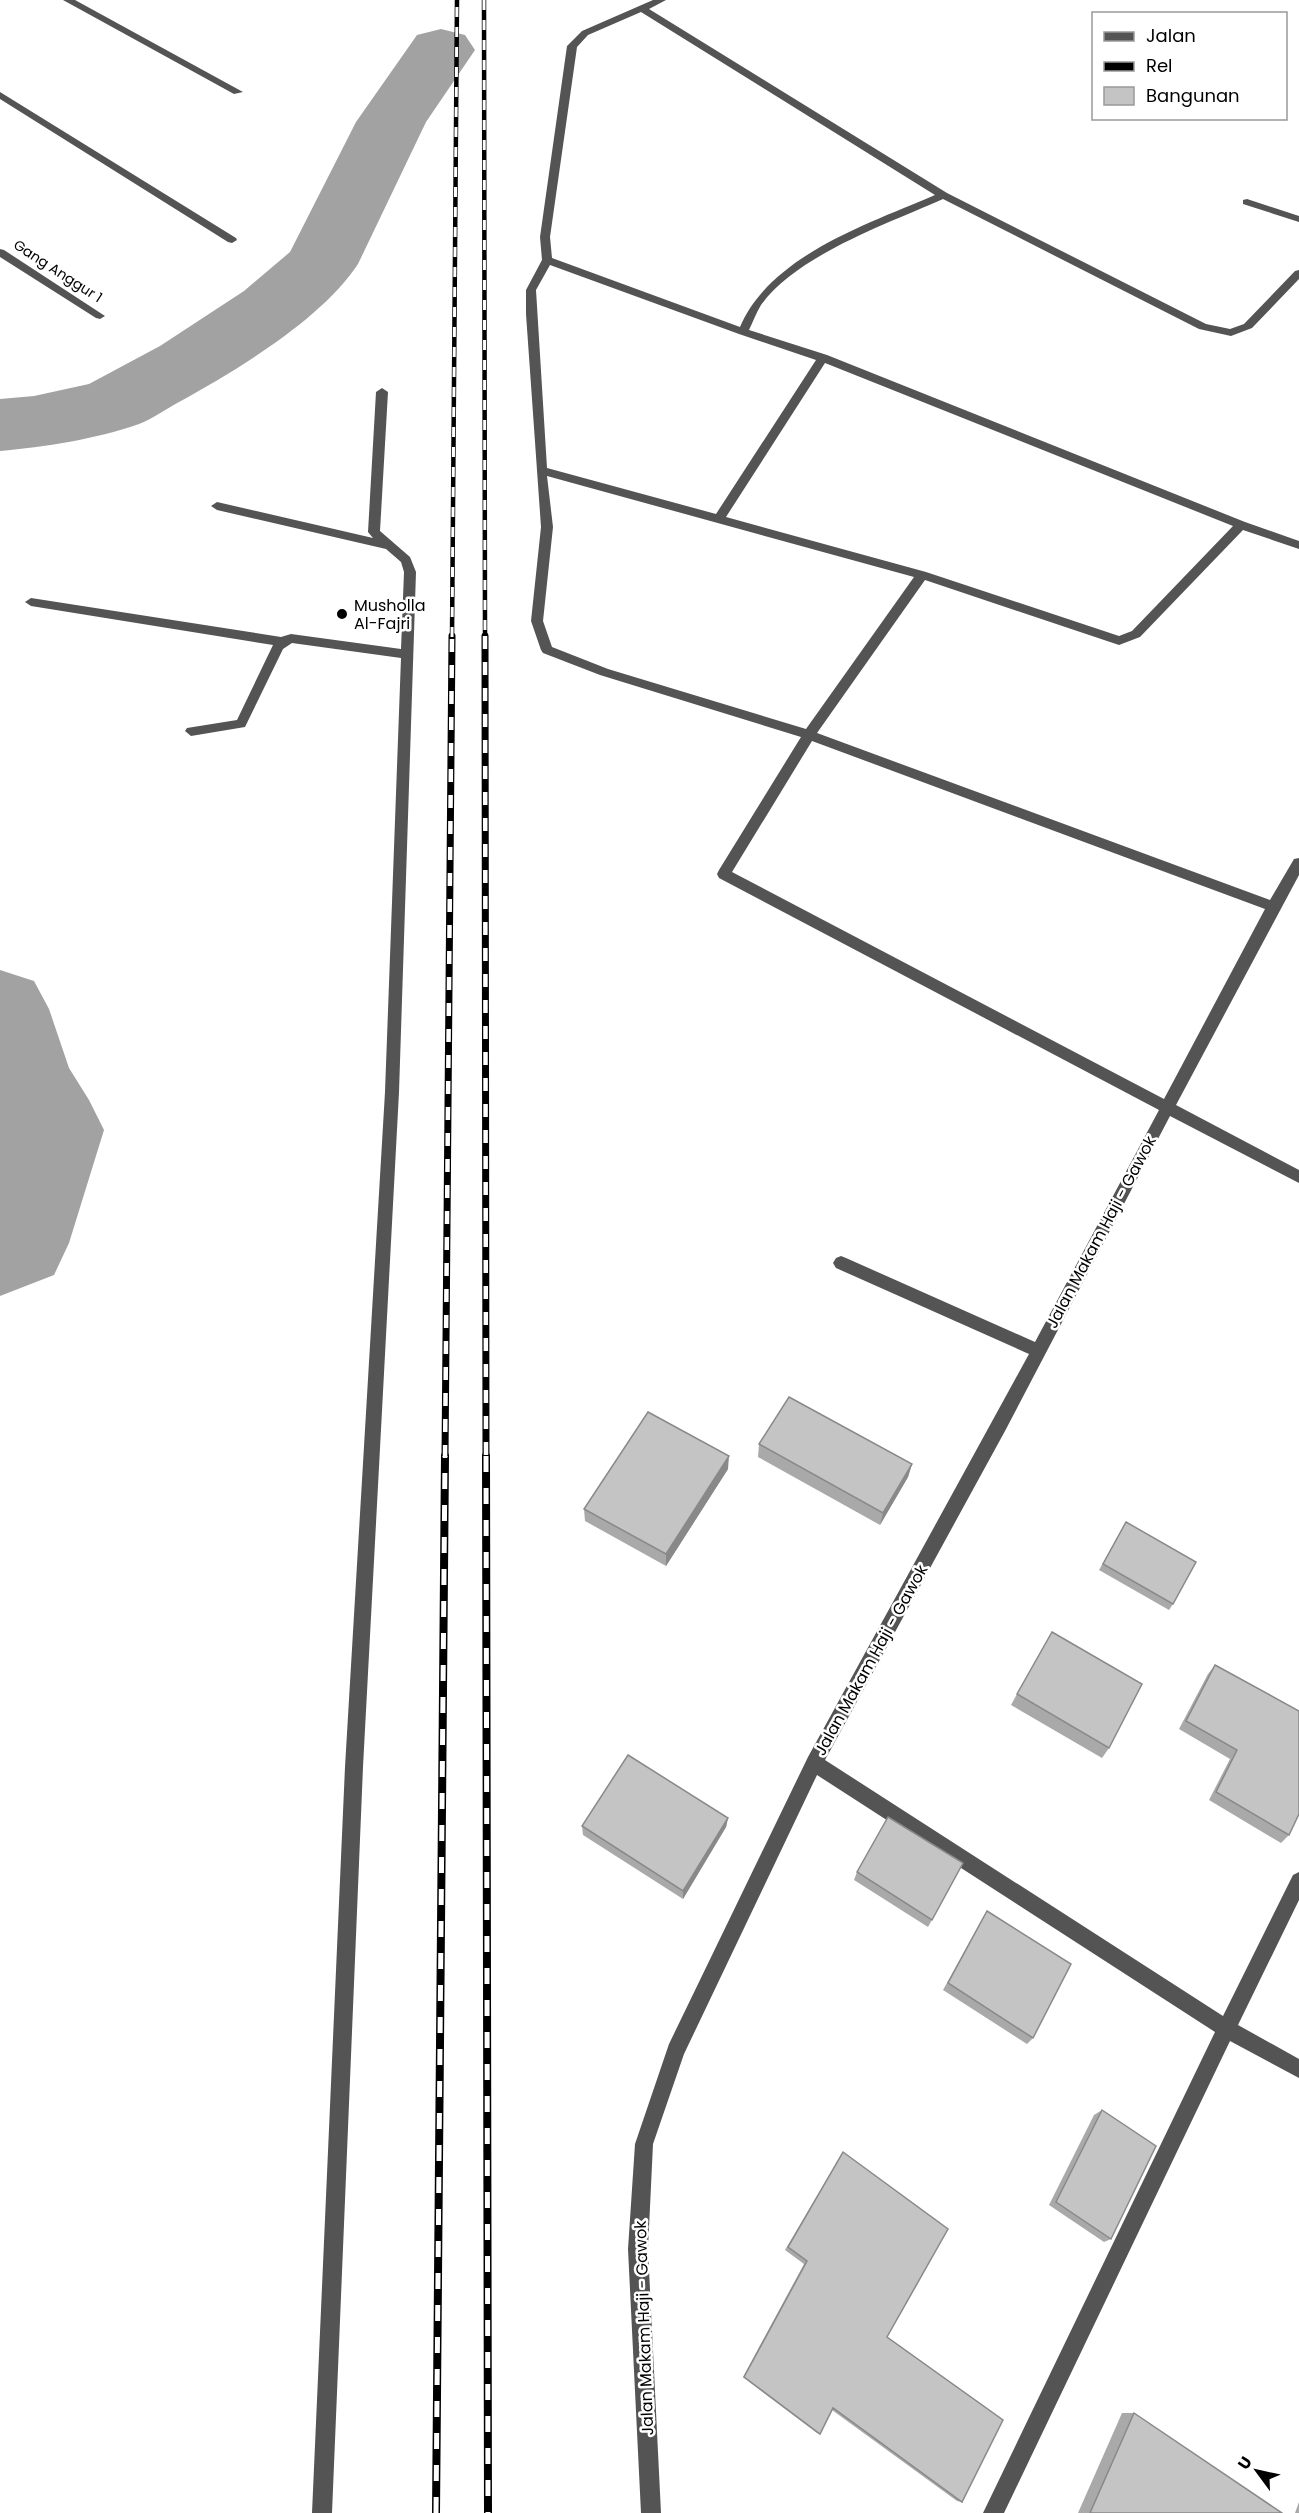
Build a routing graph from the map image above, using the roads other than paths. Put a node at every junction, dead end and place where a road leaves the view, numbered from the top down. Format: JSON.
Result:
{"nodes":[{"id":1,"x":68,"y":0,"type":"edge"},
{"id":2,"x":661,"y":0,"type":"edge"},
{"id":3,"x":642,"y":9,"type":"junction"},
{"id":4,"x":238,"y":92,"type":"dead end"},
{"id":5,"x":0,"y":94,"type":"edge"},
{"id":6,"x":942,"y":195,"type":"junction"},
{"id":7,"x":1247,"y":202,"type":"dead end"},
{"id":8,"x":1299,"y":219,"type":"edge"},
{"id":9,"x":232,"y":240,"type":"dead end"},
{"id":10,"x":0,"y":252,"type":"edge"},
{"id":11,"x":547,"y":260,"type":"junction"},
{"id":12,"x":1299,"y":273,"type":"edge"},
{"id":13,"x":100,"y":316,"type":"dead end"},
{"id":14,"x":743,"y":332,"type":"junction"},
{"id":15,"x":823,"y":358,"type":"junction"},
{"id":16,"x":382,"y":392,"type":"dead end"},
{"id":17,"x":540,"y":470,"type":"junction"},
{"id":18,"x":217,"y":506,"type":"dead end"},
{"id":19,"x":719,"y":519,"type":"junction"},
{"id":20,"x":1241,"y":525,"type":"junction"},
{"id":21,"x":1299,"y":545,"type":"edge"},
{"id":22,"x":392,"y":546,"type":"junction"},
{"id":23,"x":922,"y":575,"type":"junction"},
{"id":24,"x":31,"y":602,"type":"dead end"},
{"id":25,"x":282,"y":642,"type":"junction"},
{"id":26,"x":406,"y":654,"type":"junction"},
{"id":27,"x":191,"y":731,"type":"dead end"},
{"id":28,"x":809,"y":735,"type":"junction"},
{"id":29,"x":1299,"y":862,"type":"edge"},
{"id":30,"x":1273,"y":907,"type":"junction"},
{"id":31,"x":1167,"y":1107,"type":"junction"},
{"id":32,"x":1299,"y":1177,"type":"edge"},
{"id":33,"x":841,"y":1263,"type":"dead end"},
{"id":34,"x":1038,"y":1351,"type":"junction"},
{"id":35,"x":814,"y":1763,"type":"junction"},
{"id":36,"x":1299,"y":1881,"type":"edge"},
{"id":37,"x":1226,"y":2029,"type":"junction"},
{"id":38,"x":1299,"y":2069,"type":"edge"},
{"id":39,"x":322,"y":2513,"type":"edge"},
{"id":40,"x":651,"y":2513,"type":"edge"},
{"id":41,"x":993,"y":2513,"type":"edge"}],
"edges":[{"from":1,"to":4,"type":"street"},
{"from":2,"to":3,"type":"street"},
{"from":3,"to":6,"type":"street"},
{"from":3,"to":11,"type":"street"},
{"from":5,"to":9,"type":"street"},
{"from":6,"to":12,"type":"street"},
{"from":6,"to":14,"type":"street"},
{"from":7,"to":8,"type":"street"},
{"from":10,"to":13,"type":"street","name":"Gang Anggur 1"},
{"from":11,"to":14,"type":"street"},
{"from":11,"to":17,"type":"street"},
{"from":14,"to":15,"type":"street"},
{"from":15,"to":19,"type":"street"},
{"from":15,"to":20,"type":"street"},
{"from":16,"to":22,"type":"street"},
{"from":17,"to":19,"type":"street"},
{"from":17,"to":28,"type":"street"},
{"from":18,"to":22,"type":"street"},
{"from":19,"to":23,"type":"street"},
{"from":20,"to":21,"type":"street"},
{"from":20,"to":23,"type":"street"},
{"from":22,"to":26,"type":"street"},
{"from":23,"to":28,"type":"street"},
{"from":24,"to":25,"type":"street"},
{"from":25,"to":26,"type":"street"},
{"from":25,"to":27,"type":"street"},
{"from":26,"to":39,"type":"street"},
{"from":28,"to":30,"type":"street"},
{"from":28,"to":31,"type":"street"},
{"from":29,"to":30,"type":"street","name":"Jalan Makam Haji - Gawok"},
{"from":30,"to":31,"type":"street","name":"Jalan Makam Haji - Gawok"},
{"from":31,"to":32,"type":"street"},
{"from":31,"to":34,"type":"street","name":"Jalan Makam Haji - Gawok"},
{"from":33,"to":34,"type":"street"},
{"from":34,"to":35,"type":"street","name":"Jalan Makam Haji - Gawok"},
{"from":35,"to":37,"type":"street"},
{"from":35,"to":40,"type":"street","name":"Jalan Makam Haji - Gawok"},
{"from":36,"to":37,"type":"street"},
{"from":37,"to":38,"type":"street"},
{"from":37,"to":41,"type":"street"}]}
